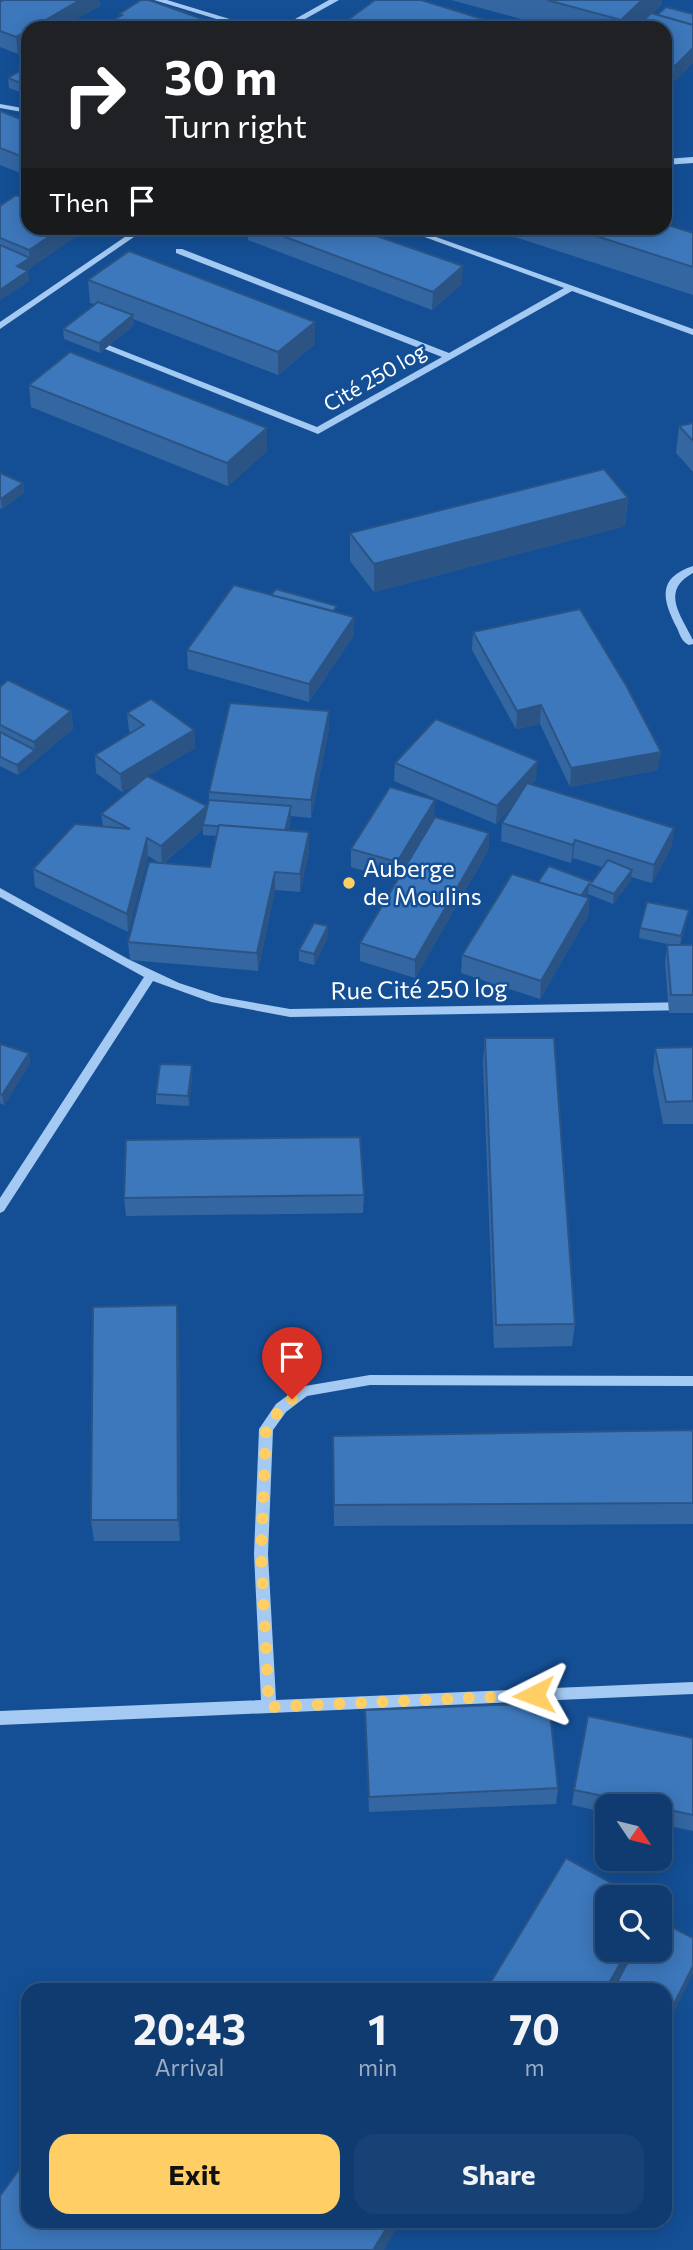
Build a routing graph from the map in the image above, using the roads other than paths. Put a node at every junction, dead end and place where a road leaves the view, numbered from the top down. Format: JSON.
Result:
{"nodes":[{"id":1,"x":158,"y":0,"type":"edge"},
{"id":2,"x":335,"y":0,"type":"edge"},
{"id":3,"x":230,"y":21,"type":"edge"},
{"id":4,"x":296,"y":21,"type":"edge"},
{"id":5,"x":0,"y":106,"type":"edge"},
{"id":6,"x":21,"y":110,"type":"edge"},
{"id":7,"x":693,"y":160,"type":"edge"},
{"id":8,"x":672,"y":162,"type":"edge"},
{"id":9,"x":133,"y":235,"type":"edge"},
{"id":10,"x":423,"y":235,"type":"edge"},
{"id":11,"x":179,"y":251,"type":"dead end"},
{"id":12,"x":571,"y":288,"type":"junction"},
{"id":13,"x":0,"y":326,"type":"edge"},
{"id":14,"x":693,"y":332,"type":"edge"},
{"id":15,"x":85,"y":340,"type":"edge"},
{"id":16,"x":447,"y":356,"type":"junction"},
{"id":17,"x":693,"y":569,"type":"edge"},
{"id":18,"x":689,"y":642,"type":"dead end"},
{"id":19,"x":0,"y":892,"type":"edge"},
{"id":20,"x":151,"y":975,"type":"junction"},
{"id":21,"x":693,"y":1006,"type":"edge"},
{"id":22,"x":0,"y":1208,"type":"edge"},
{"id":23,"x":693,"y":1381,"type":"edge"},
{"id":24,"x":693,"y":1688,"type":"edge"},
{"id":25,"x":269,"y":1707,"type":"junction"},
{"id":26,"x":0,"y":1718,"type":"edge"}],
"edges":[{"from":1,"to":3,"type":"street"},
{"from":2,"to":4,"type":"street"},
{"from":5,"to":6,"type":"street"},
{"from":7,"to":8,"type":"street"},
{"from":9,"to":13,"type":"street"},
{"from":10,"to":12,"type":"street"},
{"from":11,"to":16,"type":"street"},
{"from":12,"to":14,"type":"street"},
{"from":12,"to":16,"type":"street","name":"Cité 250 log"},
{"from":15,"to":16,"type":"street","name":"Cité 250 log"},
{"from":17,"to":18,"type":"street"},
{"from":19,"to":20,"type":"street","name":"Rue Cité 250 log"},
{"from":20,"to":21,"type":"street","name":"Rue Cité 250 log"},
{"from":20,"to":22,"type":"street"},
{"from":23,"to":25,"type":"street"},
{"from":24,"to":25,"type":"street"},
{"from":25,"to":26,"type":"street"}]}
